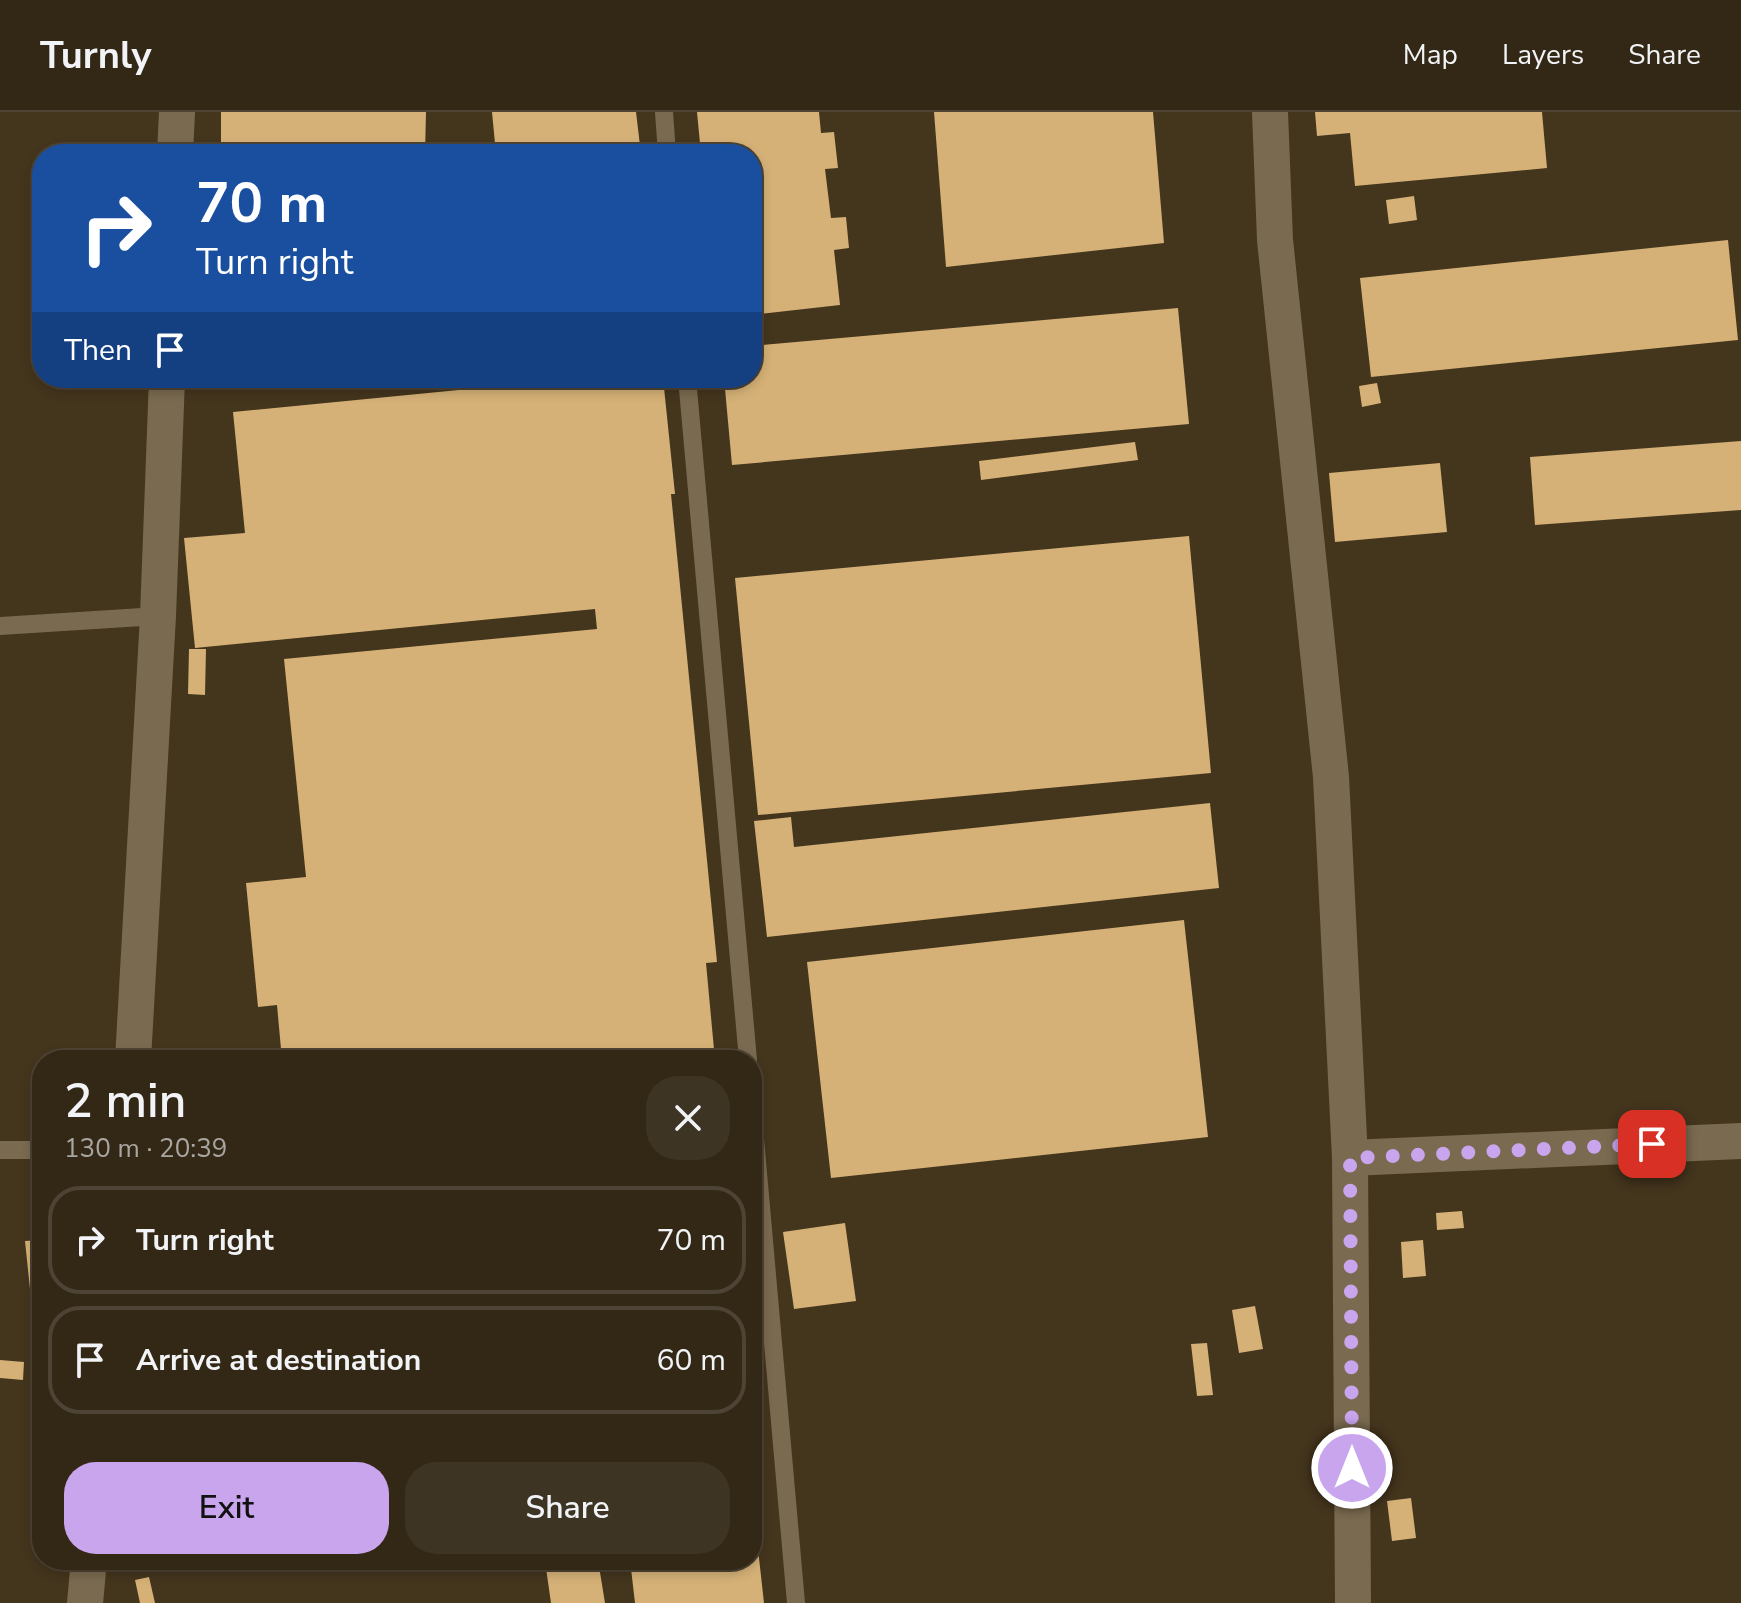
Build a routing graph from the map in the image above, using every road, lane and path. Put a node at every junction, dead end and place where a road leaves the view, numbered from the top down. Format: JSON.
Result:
{"nodes":[{"id":1,"x":177,"y":112,"type":"edge"},
{"id":2,"x":664,"y":112,"type":"edge"},
{"id":3,"x":1270,"y":112,"type":"edge"},
{"id":4,"x":175,"y":144,"type":"edge"},
{"id":5,"x":666,"y":144,"type":"edge"},
{"id":6,"x":167,"y":388,"type":"edge"},
{"id":7,"x":688,"y":388,"type":"edge"},
{"id":8,"x":158,"y":616,"type":"junction"},
{"id":9,"x":0,"y":626,"type":"edge"},
{"id":10,"x":134,"y":1050,"type":"edge"},
{"id":11,"x":747,"y":1050,"type":"edge"},
{"id":12,"x":1741,"y":1141,"type":"edge"},
{"id":13,"x":0,"y":1150,"type":"edge"},
{"id":14,"x":32,"y":1150,"type":"edge"},
{"id":15,"x":1350,"y":1158,"type":"junction"},
{"id":16,"x":762,"y":1218,"type":"edge"},
{"id":17,"x":88,"y":1570,"type":"edge"},
{"id":18,"x":85,"y":1603,"type":"edge"},
{"id":19,"x":796,"y":1603,"type":"edge"},
{"id":20,"x":1353,"y":1603,"type":"edge"}],
"edges":[{"from":1,"to":4,"type":"street"},
{"from":2,"to":5,"type":"lane"},
{"from":3,"to":15,"type":"street"},
{"from":6,"to":8,"type":"street"},
{"from":7,"to":11,"type":"lane"},
{"from":8,"to":9,"type":"lane"},
{"from":8,"to":10,"type":"street"},
{"from":12,"to":15,"type":"street"},
{"from":13,"to":14,"type":"lane"},
{"from":15,"to":20,"type":"street"},
{"from":16,"to":19,"type":"lane"},
{"from":17,"to":18,"type":"street"}]}
